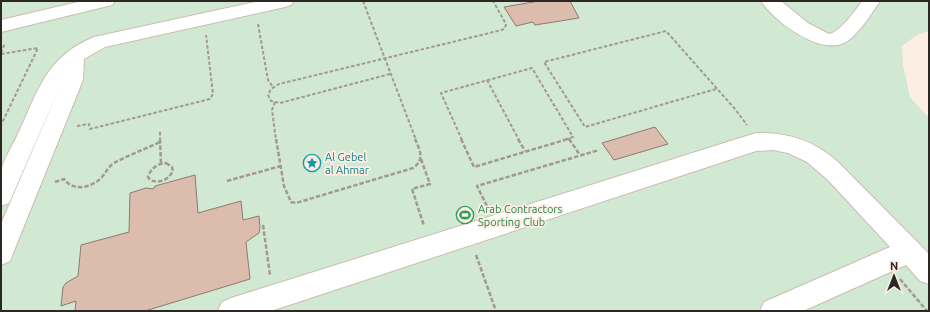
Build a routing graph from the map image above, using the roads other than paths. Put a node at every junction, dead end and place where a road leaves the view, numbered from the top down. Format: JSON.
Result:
{"nodes":[{"id":1,"x":106,"y":1,"type":"edge"},
{"id":2,"x":285,"y":1,"type":"edge"},
{"id":3,"x":770,"y":1,"type":"edge"},
{"id":4,"x":872,"y":1,"type":"edge"},
{"id":5,"x":1,"y":26,"type":"edge"},
{"id":6,"x":74,"y":56,"type":"junction"},
{"id":7,"x":1,"y":196,"type":"edge"},
{"id":8,"x":910,"y":252,"type":"junction"},
{"id":9,"x":1,"y":253,"type":"edge"},
{"id":10,"x":929,"y":272,"type":"edge"},
{"id":11,"x":231,"y":311,"type":"edge"},
{"id":12,"x":773,"y":311,"type":"edge"}],
"edges":[{"from":1,"to":5,"type":"lane"},
{"from":2,"to":6,"type":"lane"},
{"from":3,"to":4,"type":"lane"},
{"from":6,"to":7,"type":"lane"},
{"from":6,"to":9,"type":"lane"},
{"from":8,"to":10,"type":"lane"},
{"from":8,"to":11,"type":"lane"},
{"from":8,"to":12,"type":"lane"}]}
